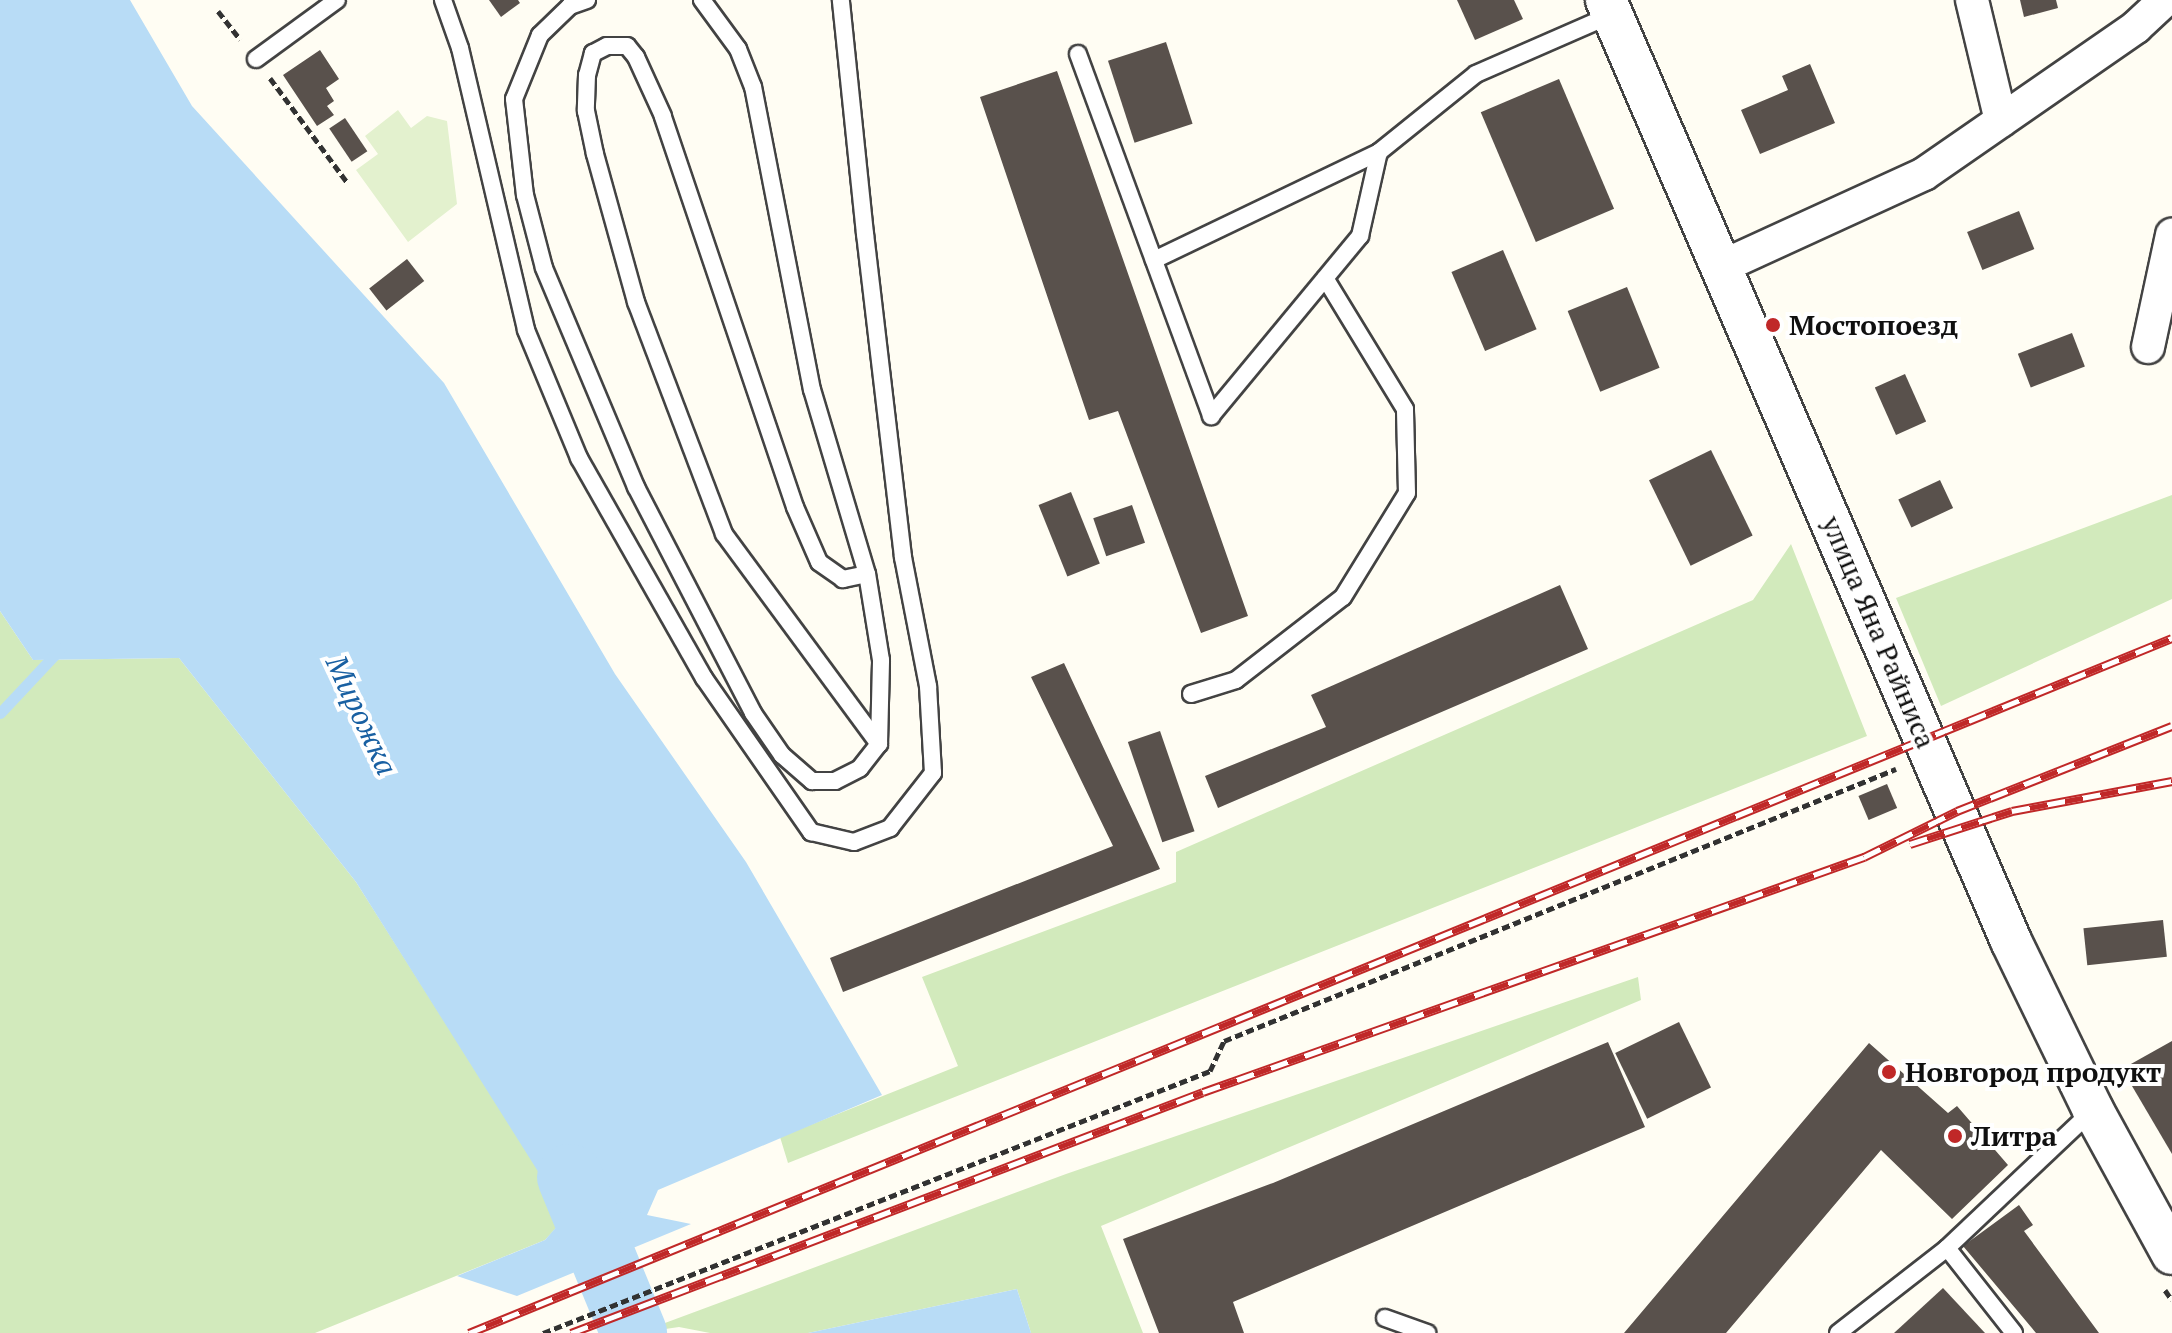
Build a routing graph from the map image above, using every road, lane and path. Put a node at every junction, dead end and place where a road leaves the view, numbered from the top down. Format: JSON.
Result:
{"nodes":[{"id":1,"x":337,"y":0,"type":"edge"},
{"id":2,"x":443,"y":0,"type":"edge"},
{"id":3,"x":587,"y":0,"type":"edge"},
{"id":4,"x":702,"y":0,"type":"edge"},
{"id":5,"x":841,"y":0,"type":"edge"},
{"id":6,"x":1972,"y":0,"type":"edge"},
{"id":7,"x":2165,"y":0,"type":"edge"},
{"id":8,"x":1610,"y":7,"type":"edge"},
{"id":9,"x":218,"y":11,"type":"dead end"},
{"id":10,"x":1078,"y":54,"type":"dead end"},
{"id":11,"x":256,"y":59,"type":"junction"},
{"id":12,"x":2001,"y":121,"type":"junction"},
{"id":13,"x":1379,"y":152,"type":"junction"},
{"id":14,"x":347,"y":182,"type":"dead end"},
{"id":15,"x":2172,"y":235,"type":"edge"},
{"id":16,"x":1154,"y":260,"type":"junction"},
{"id":17,"x":1721,"y":267,"type":"junction"},
{"id":18,"x":1325,"y":278,"type":"junction"},
{"id":19,"x":2148,"y":347,"type":"dead end"},
{"id":20,"x":867,"y":574,"type":"junction"},
{"id":21,"x":1191,"y":694,"type":"dead end"},
{"id":22,"x":879,"y":744,"type":"junction"},
{"id":23,"x":1901,"y":767,"type":"dead end"},
{"id":24,"x":2093,"y":1110,"type":"junction"},
{"id":25,"x":1947,"y":1248,"type":"junction"},
{"id":26,"x":2172,"y":1254,"type":"edge"},
{"id":27,"x":1385,"y":1318,"type":"dead end"},
{"id":28,"x":543,"y":1333,"type":"edge"},
{"id":29,"x":1427,"y":1333,"type":"edge"},
{"id":30,"x":1838,"y":1333,"type":"edge"},
{"id":31,"x":2014,"y":1333,"type":"edge"}],
"edges":[{"from":1,"to":11,"type":"lane"},
{"from":2,"to":5,"type":"lane"},
{"from":3,"to":22,"type":"lane"},
{"from":4,"to":20,"type":"lane"},
{"from":6,"to":12,"type":"street"},
{"from":7,"to":12,"type":"street"},
{"from":8,"to":13,"type":"lane"},
{"from":8,"to":17,"type":"street","name":"улица Яна Райниса"},
{"from":9,"to":11,"type":"path"},
{"from":10,"to":16,"type":"lane"},
{"from":11,"to":14,"type":"path"},
{"from":12,"to":17,"type":"street"},
{"from":13,"to":16,"type":"lane"},
{"from":13,"to":18,"type":"lane"},
{"from":15,"to":19,"type":"street"},
{"from":16,"to":18,"type":"lane"},
{"from":17,"to":24,"type":"street","name":"улица Яна Райниса"},
{"from":18,"to":21,"type":"lane"},
{"from":20,"to":22,"type":"lane"},
{"from":20,"to":22,"type":"lane"},
{"from":23,"to":28,"type":"path"},
{"from":24,"to":25,"type":"lane"},
{"from":24,"to":26,"type":"street","name":"улица Яна Райниса"},
{"from":25,"to":30,"type":"lane"},
{"from":25,"to":31,"type":"lane"},
{"from":27,"to":29,"type":"lane"}]}
